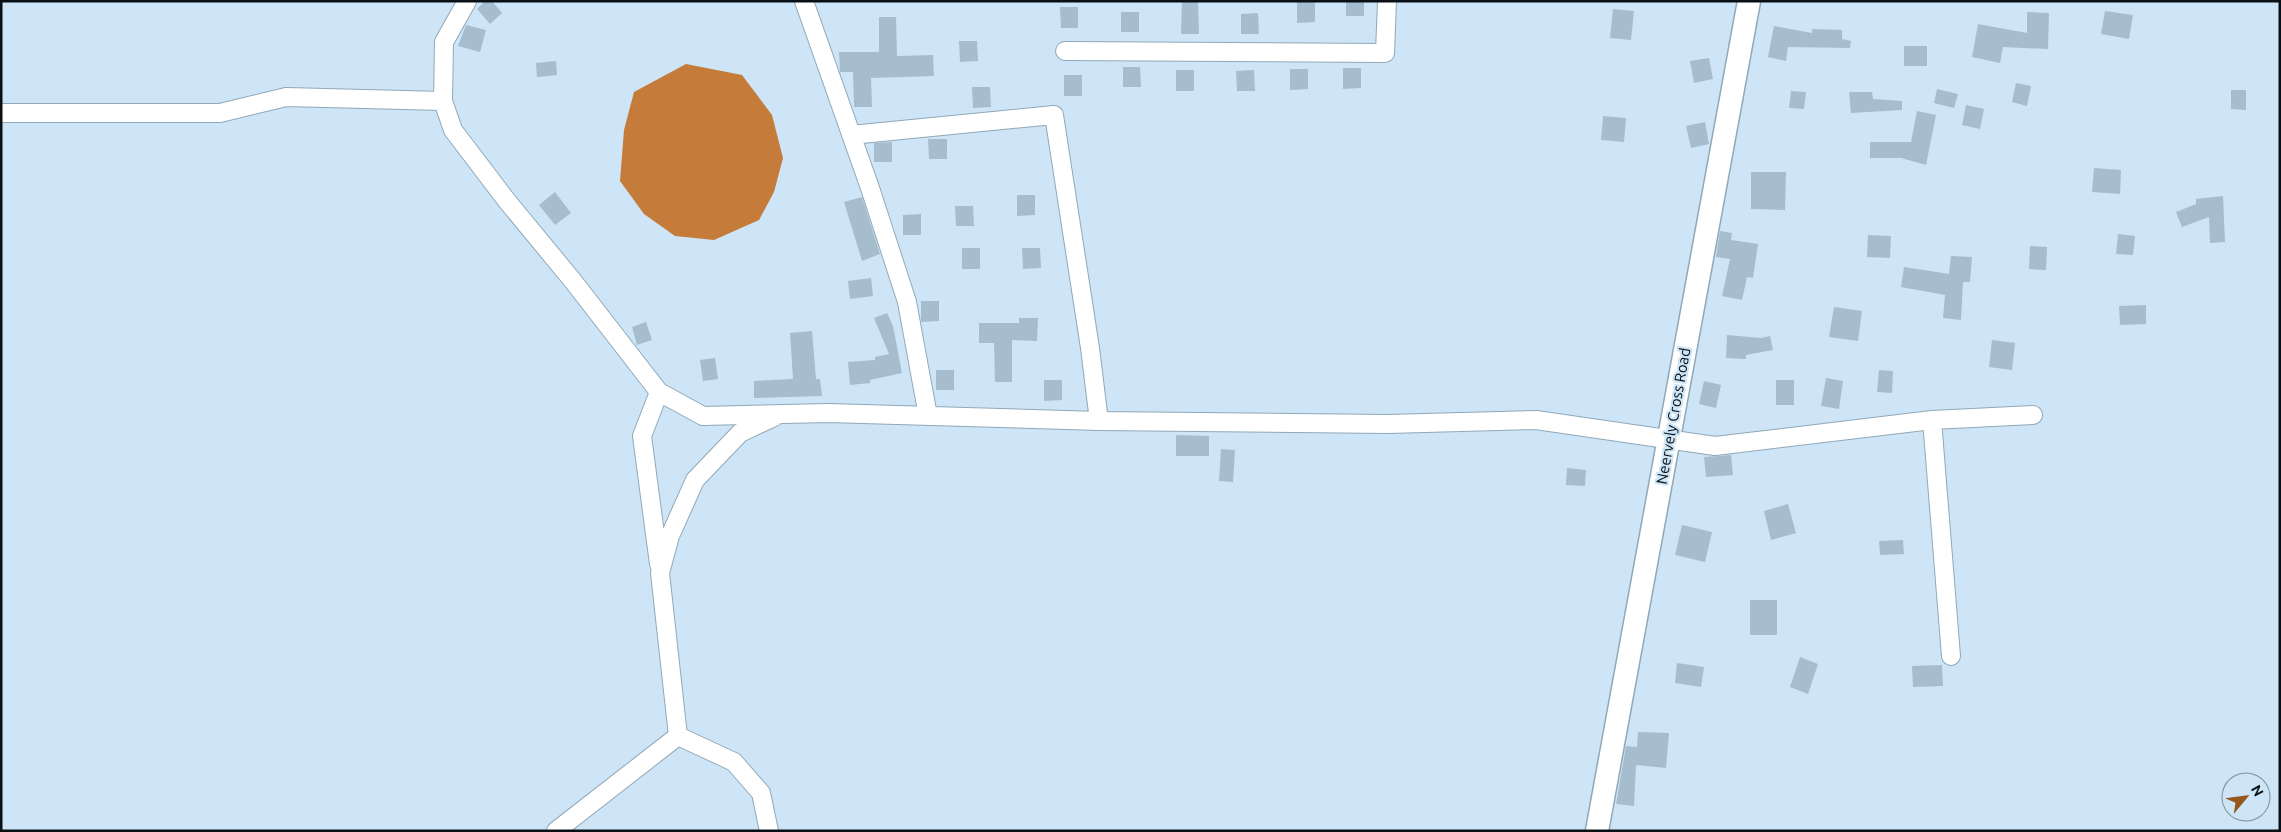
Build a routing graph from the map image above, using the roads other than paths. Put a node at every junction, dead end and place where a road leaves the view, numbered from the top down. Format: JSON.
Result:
{"nodes":[{"id":1,"x":466,"y":1,"type":"edge"},
{"id":2,"x":804,"y":1,"type":"edge"},
{"id":3,"x":1387,"y":1,"type":"edge"},
{"id":4,"x":1749,"y":1,"type":"edge"},
{"id":5,"x":1065,"y":51,"type":"dead end"},
{"id":6,"x":443,"y":101,"type":"junction"},
{"id":7,"x":1,"y":113,"type":"edge"},
{"id":8,"x":851,"y":135,"type":"junction"},
{"id":9,"x":659,"y":392,"type":"junction"},
{"id":10,"x":780,"y":414,"type":"junction"},
{"id":11,"x":2033,"y":415,"type":"dead end"},
{"id":12,"x":928,"y":416,"type":"junction"},
{"id":13,"x":1932,"y":420,"type":"junction"},
{"id":14,"x":1099,"y":421,"type":"junction"},
{"id":15,"x":1668,"y":440,"type":"junction"},
{"id":16,"x":660,"y":573,"type":"junction"},
{"id":17,"x":1951,"y":656,"type":"dead end"},
{"id":18,"x":678,"y":736,"type":"junction"},
{"id":19,"x":556,"y":831,"type":"edge"},
{"id":20,"x":769,"y":831,"type":"edge"},
{"id":21,"x":1597,"y":831,"type":"edge"}],
"edges":[{"from":1,"to":6,"type":"street"},
{"from":2,"to":8,"type":"street"},
{"from":3,"to":5,"type":"street"},
{"from":4,"to":15,"type":"street","name":"Neervely Cross Road"},
{"from":6,"to":7,"type":"street"},
{"from":6,"to":9,"type":"street"},
{"from":8,"to":12,"type":"street"},
{"from":8,"to":14,"type":"street"},
{"from":9,"to":10,"type":"street"},
{"from":9,"to":16,"type":"street"},
{"from":10,"to":12,"type":"street"},
{"from":10,"to":16,"type":"street"},
{"from":11,"to":13,"type":"street"},
{"from":12,"to":14,"type":"street"},
{"from":13,"to":15,"type":"street"},
{"from":13,"to":17,"type":"street"},
{"from":14,"to":15,"type":"street"},
{"from":15,"to":21,"type":"street","name":"Neervely Cross Road"},
{"from":16,"to":18,"type":"street"},
{"from":18,"to":19,"type":"street"},
{"from":18,"to":20,"type":"street"}]}
